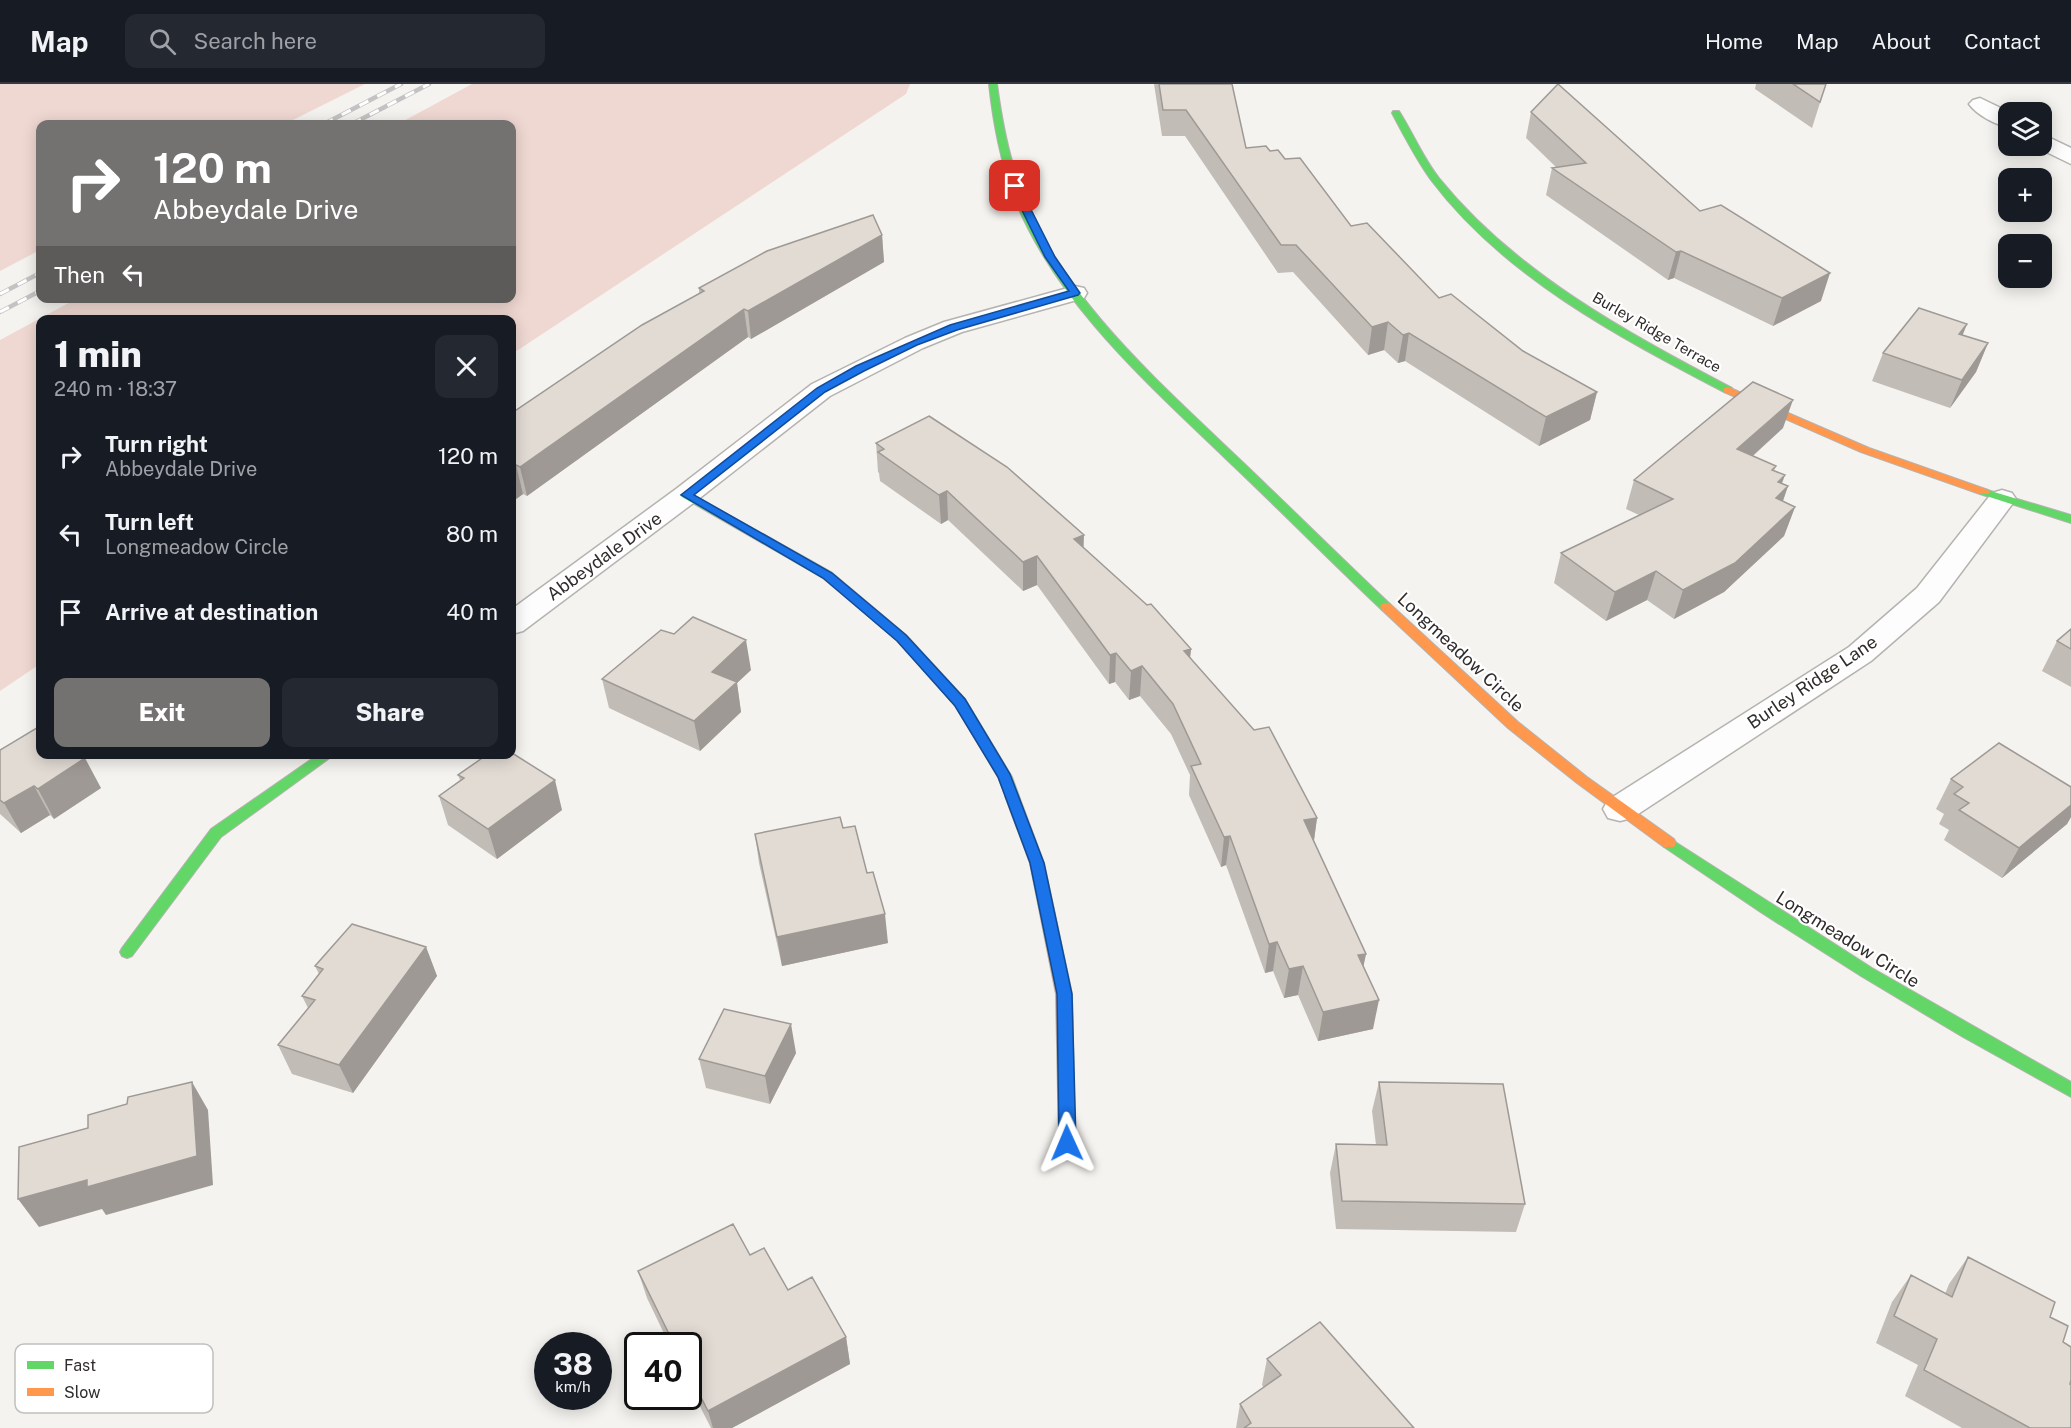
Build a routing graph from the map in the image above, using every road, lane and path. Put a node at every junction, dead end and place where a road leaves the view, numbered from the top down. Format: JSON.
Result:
{"nodes":[{"id":1,"x":993,"y":84,"type":"edge"},
{"id":2,"x":1980,"y":104,"type":"dead end"},
{"id":3,"x":1396,"y":113,"type":"dead end"},
{"id":4,"x":1998,"y":115,"type":"edge"},
{"id":5,"x":2052,"y":147,"type":"edge"},
{"id":6,"x":2071,"y":157,"type":"edge"},
{"id":7,"x":1075,"y":293,"type":"junction"},
{"id":8,"x":686,"y":495,"type":"junction"},
{"id":9,"x":2002,"y":499,"type":"junction"},
{"id":10,"x":2071,"y":519,"type":"edge"},
{"id":11,"x":516,"y":621,"type":"edge"},
{"id":12,"x":322,"y":759,"type":"edge"},
{"id":13,"x":1620,"y":809,"type":"junction"},
{"id":14,"x":127,"y":952,"type":"dead end"},
{"id":15,"x":2071,"y":1090,"type":"edge"},
{"id":16,"x":1067,"y":1143,"type":"dead end"}],
"edges":[{"from":1,"to":7,"type":"street","name":"Longmeadow Circle"},
{"from":2,"to":4,"type":"street"},
{"from":3,"to":9,"type":"street","name":"Burley Ridge Terrace"},
{"from":5,"to":6,"type":"street"},
{"from":7,"to":8,"type":"street","name":"Abbeydale Drive"},
{"from":7,"to":13,"type":"street","name":"Longmeadow Circle"},
{"from":8,"to":11,"type":"street","name":"Abbeydale Drive"},
{"from":8,"to":16,"type":"street"},
{"from":9,"to":10,"type":"street","name":"Burley Ridge Terrace"},
{"from":9,"to":13,"type":"street","name":"Burley Ridge Lane"},
{"from":12,"to":14,"type":"street"},
{"from":13,"to":15,"type":"street","name":"Longmeadow Circle"}]}
